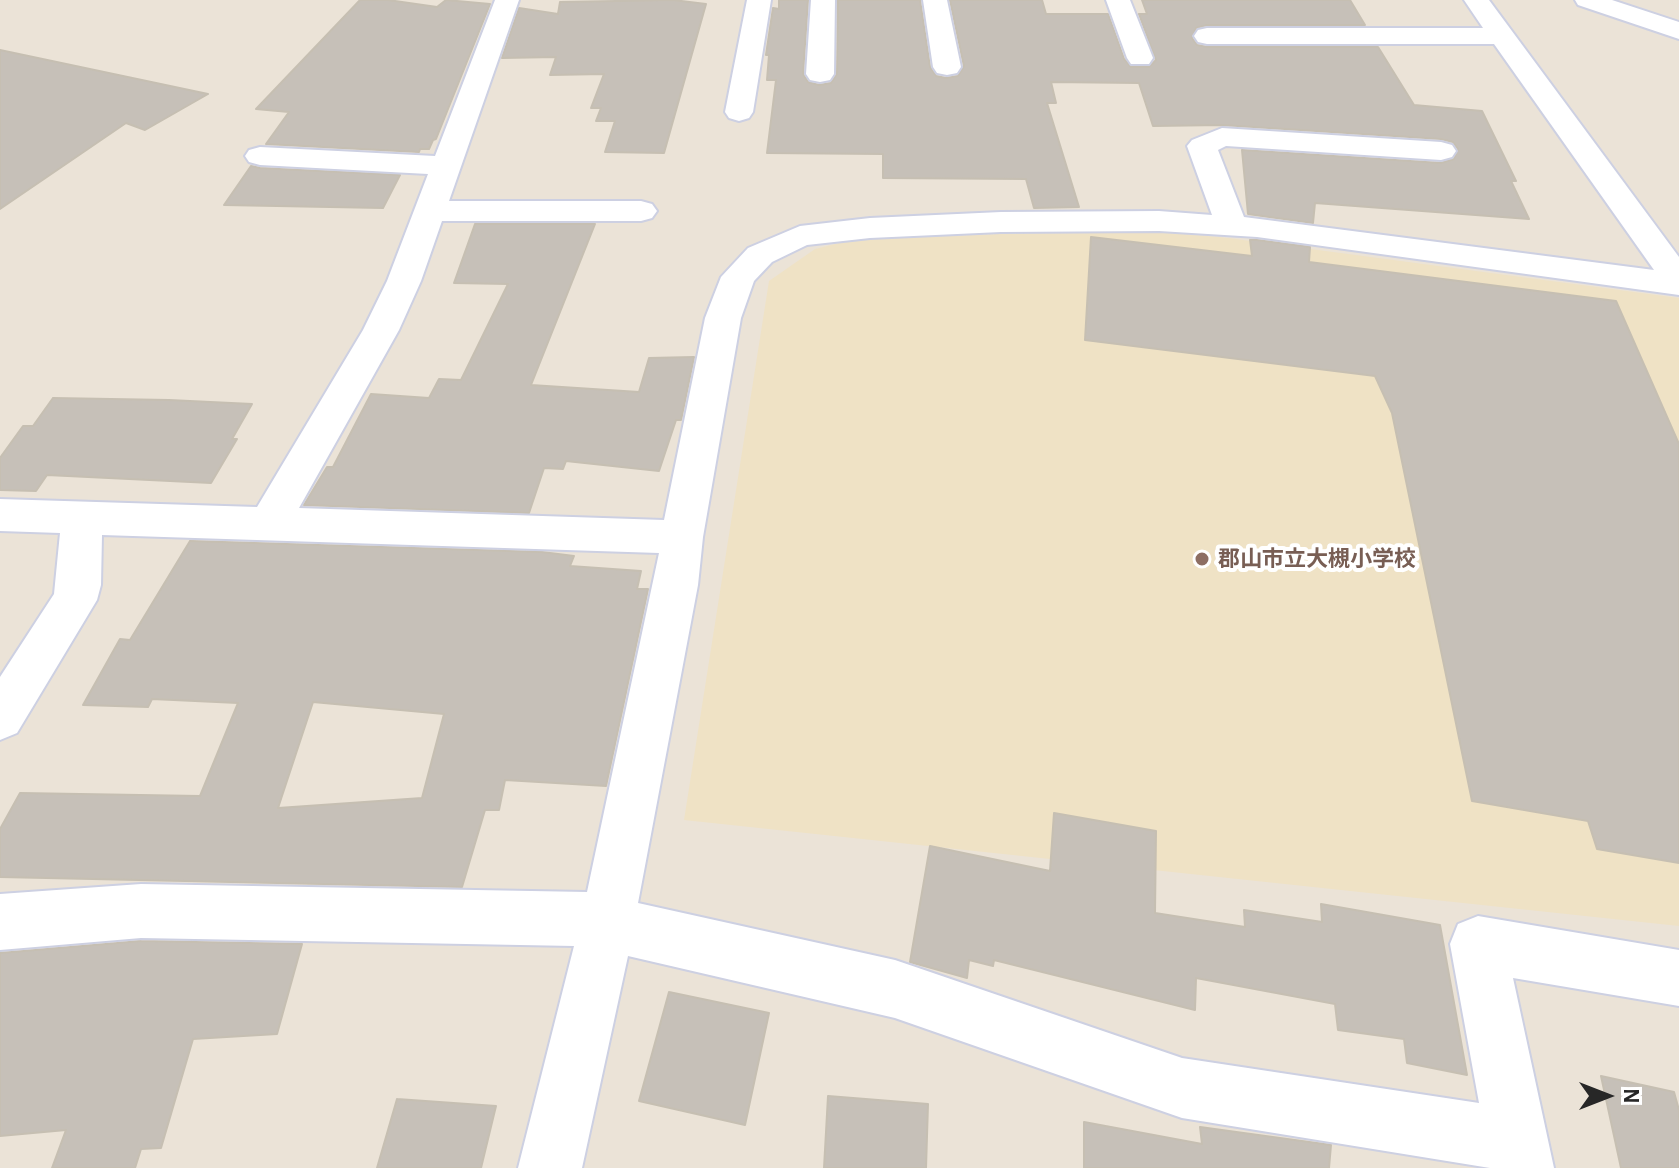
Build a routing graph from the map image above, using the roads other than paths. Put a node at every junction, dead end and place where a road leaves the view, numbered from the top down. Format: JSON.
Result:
{"nodes":[{"id":1,"x":507,"y":0,"type":"edge"},
{"id":2,"x":759,"y":0,"type":"edge"},
{"id":3,"x":823,"y":0,"type":"edge"},
{"id":4,"x":935,"y":0,"type":"edge"},
{"id":5,"x":1118,"y":0,"type":"edge"},
{"id":6,"x":1476,"y":0,"type":"edge"},
{"id":7,"x":1587,"y":0,"type":"edge"},
{"id":8,"x":1679,"y":31,"type":"edge"},
{"id":9,"x":1207,"y":36,"type":"dead end"},
{"id":10,"x":1503,"y":36,"type":"junction"},
{"id":11,"x":1140,"y":58,"type":"dead end"},
{"id":12,"x":947,"y":67,"type":"dead end"},
{"id":13,"x":820,"y":74,"type":"dead end"},
{"id":14,"x":739,"y":112,"type":"dead end"},
{"id":15,"x":1441,"y":151,"type":"dead end"},
{"id":16,"x":260,"y":156,"type":"dead end"},
{"id":17,"x":446,"y":166,"type":"junction"},
{"id":18,"x":430,"y":211,"type":"junction"},
{"id":19,"x":641,"y":211,"type":"dead end"},
{"id":20,"x":1232,"y":226,"type":"junction"},
{"id":21,"x":1679,"y":282,"type":"edge"},
{"id":22,"x":0,"y":515,"type":"edge"},
{"id":23,"x":84,"y":518,"type":"junction"},
{"id":24,"x":269,"y":523,"type":"junction"},
{"id":25,"x":682,"y":537,"type":"junction"},
{"id":26,"x":0,"y":718,"type":"edge"},
{"id":27,"x":0,"y":922,"type":"edge"},
{"id":28,"x":607,"y":924,"type":"junction"},
{"id":29,"x":1679,"y":978,"type":"edge"},
{"id":30,"x":1518,"y":1153,"type":"edge"},
{"id":31,"x":550,"y":1168,"type":"edge"}],
"edges":[{"from":1,"to":17,"type":"street"},
{"from":2,"to":14,"type":"street"},
{"from":3,"to":13,"type":"street"},
{"from":4,"to":12,"type":"street"},
{"from":5,"to":11,"type":"street"},
{"from":6,"to":10,"type":"street"},
{"from":7,"to":8,"type":"street"},
{"from":9,"to":10,"type":"street"},
{"from":10,"to":21,"type":"street"},
{"from":15,"to":20,"type":"street"},
{"from":16,"to":17,"type":"street"},
{"from":17,"to":18,"type":"street"},
{"from":18,"to":19,"type":"street"},
{"from":18,"to":24,"type":"street"},
{"from":20,"to":21,"type":"street"},
{"from":20,"to":25,"type":"street"},
{"from":22,"to":23,"type":"street"},
{"from":23,"to":24,"type":"street"},
{"from":23,"to":26,"type":"street"},
{"from":24,"to":25,"type":"street"},
{"from":25,"to":28,"type":"street"},
{"from":27,"to":28,"type":"street"},
{"from":28,"to":30,"type":"street"},
{"from":28,"to":31,"type":"street"},
{"from":29,"to":30,"type":"street"}]}
